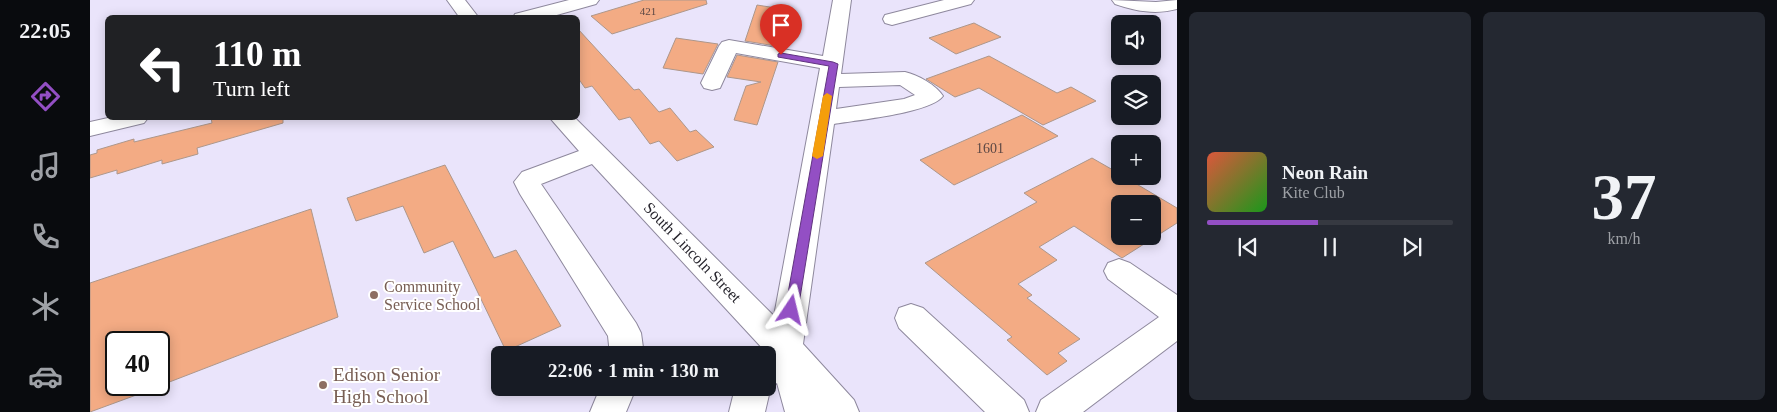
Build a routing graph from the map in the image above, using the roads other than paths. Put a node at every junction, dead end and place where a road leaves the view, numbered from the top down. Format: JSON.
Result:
{"nodes":[{"id":1,"x":456,"y":0,"type":"edge"},
{"id":2,"x":590,"y":0,"type":"edge"},
{"id":3,"x":842,"y":0,"type":"edge"},
{"id":4,"x":965,"y":0,"type":"edge"},
{"id":5,"x":978,"y":0,"type":"edge"},
{"id":6,"x":1121,"y":0,"type":"edge"},
{"id":7,"x":1177,"y":4,"type":"edge"},
{"id":8,"x":468,"y":15,"type":"edge"},
{"id":9,"x":533,"y":15,"type":"edge"},
{"id":10,"x":892,"y":19,"type":"dead end"},
{"id":11,"x":832,"y":72,"type":"junction"},
{"id":12,"x":712,"y":83,"type":"dead end"},
{"id":13,"x":824,"y":118,"type":"junction"},
{"id":14,"x":128,"y":120,"type":"edge"},
{"id":15,"x":564,"y":120,"type":"edge"},
{"id":16,"x":90,"y":129,"type":"edge"},
{"id":17,"x":598,"y":153,"type":"junction"},
{"id":18,"x":1119,"y":271,"type":"dead end"},
{"id":19,"x":1177,"y":312,"type":"edge"},
{"id":20,"x":911,"y":318,"type":"dead end"},
{"id":21,"x":1177,"y":322,"type":"edge"},
{"id":22,"x":626,"y":346,"type":"edge"},
{"id":23,"x":764,"y":346,"type":"edge"},
{"id":24,"x":776,"y":360,"type":"edge"},
{"id":25,"x":615,"y":396,"type":"edge"},
{"id":26,"x":750,"y":396,"type":"edge"},
{"id":27,"x":608,"y":412,"type":"edge"},
{"id":28,"x":746,"y":412,"type":"edge"},
{"id":29,"x":803,"y":412,"type":"edge"},
{"id":30,"x":841,"y":412,"type":"edge"},
{"id":31,"x":1011,"y":412,"type":"edge"},
{"id":32,"x":1054,"y":412,"type":"edge"}],
"edges":[{"from":1,"to":8,"type":"street"},
{"from":2,"to":9,"type":"street"},
{"from":3,"to":11,"type":"street"},
{"from":4,"to":5,"type":"street"},
{"from":4,"to":10,"type":"street"},
{"from":6,"to":7,"type":"street"},
{"from":11,"to":12,"type":"street"},
{"from":11,"to":13,"type":"street"},
{"from":11,"to":13,"type":"street"},
{"from":13,"to":24,"type":"street"},
{"from":14,"to":16,"type":"street"},
{"from":15,"to":17,"type":"street","name":"South Lincoln Street"},
{"from":17,"to":22,"type":"street"},
{"from":17,"to":23,"type":"street","name":"South Lincoln Street"},
{"from":18,"to":19,"type":"street"},
{"from":20,"to":31,"type":"street"},
{"from":21,"to":32,"type":"street"},
{"from":24,"to":29,"type":"street"},
{"from":24,"to":30,"type":"street","name":"South Lincoln Street"},
{"from":25,"to":27,"type":"street"},
{"from":26,"to":28,"type":"street"}]}
